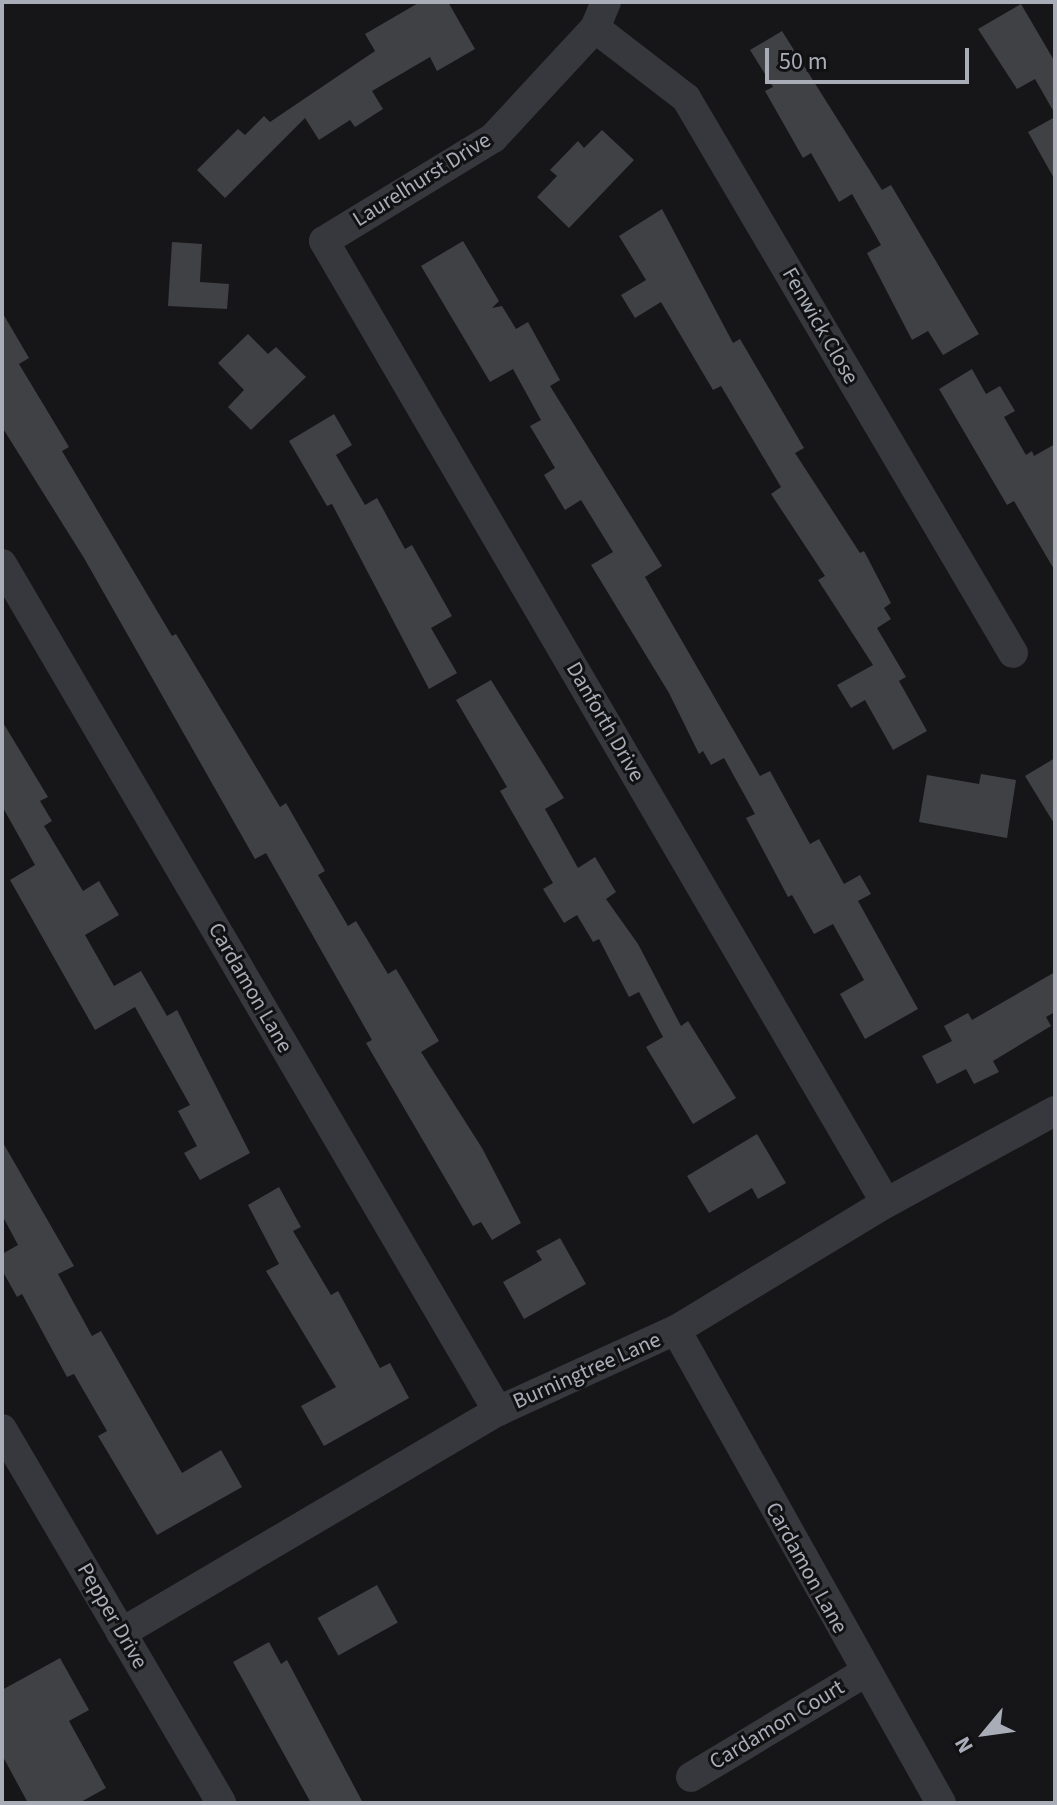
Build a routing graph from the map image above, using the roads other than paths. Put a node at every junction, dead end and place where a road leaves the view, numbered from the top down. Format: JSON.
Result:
{"nodes":[{"id":1,"x":600,"y":15,"type":"edge"},
{"id":2,"x":324,"y":241,"type":"joint"},
{"id":3,"x":2,"y":564,"type":"edge"},
{"id":4,"x":1013,"y":653,"type":"dead end"},
{"id":5,"x":1055,"y":1111,"type":"edge"},
{"id":6,"x":886,"y":1203,"type":"junction"},
{"id":7,"x":676,"y":1330,"type":"junction"},
{"id":8,"x":498,"y":1411,"type":"junction"},
{"id":9,"x":2,"y":1429,"type":"edge"},
{"id":10,"x":121,"y":1633,"type":"junction"},
{"id":11,"x":864,"y":1673,"type":"junction"},
{"id":12,"x":691,"y":1777,"type":"dead end"},
{"id":13,"x":221,"y":1803,"type":"edge"},
{"id":14,"x":941,"y":1803,"type":"edge"}],
"edges":[{"from":1,"to":2,"type":"street","name":"Laurelhurst Drive"},
{"from":1,"to":4,"type":"street","name":"Fenwick Close"},
{"from":2,"to":6,"type":"street","name":"Danforth Drive"},
{"from":3,"to":8,"type":"street","name":"Cardamon Lane"},
{"from":5,"to":6,"type":"street","name":"Burningtree Lane"},
{"from":6,"to":7,"type":"street","name":"Burningtree Lane"},
{"from":7,"to":8,"type":"street","name":"Burningtree Lane"},
{"from":7,"to":11,"type":"street","name":"Cardamon Lane"},
{"from":8,"to":10,"type":"street","name":"Burningtree Lane"},
{"from":9,"to":10,"type":"street","name":"Pepper Drive"},
{"from":10,"to":13,"type":"street","name":"Pepper Drive"},
{"from":11,"to":12,"type":"street","name":"Cardamon Court"},
{"from":11,"to":14,"type":"street","name":"Cardamon Lane"}]}
